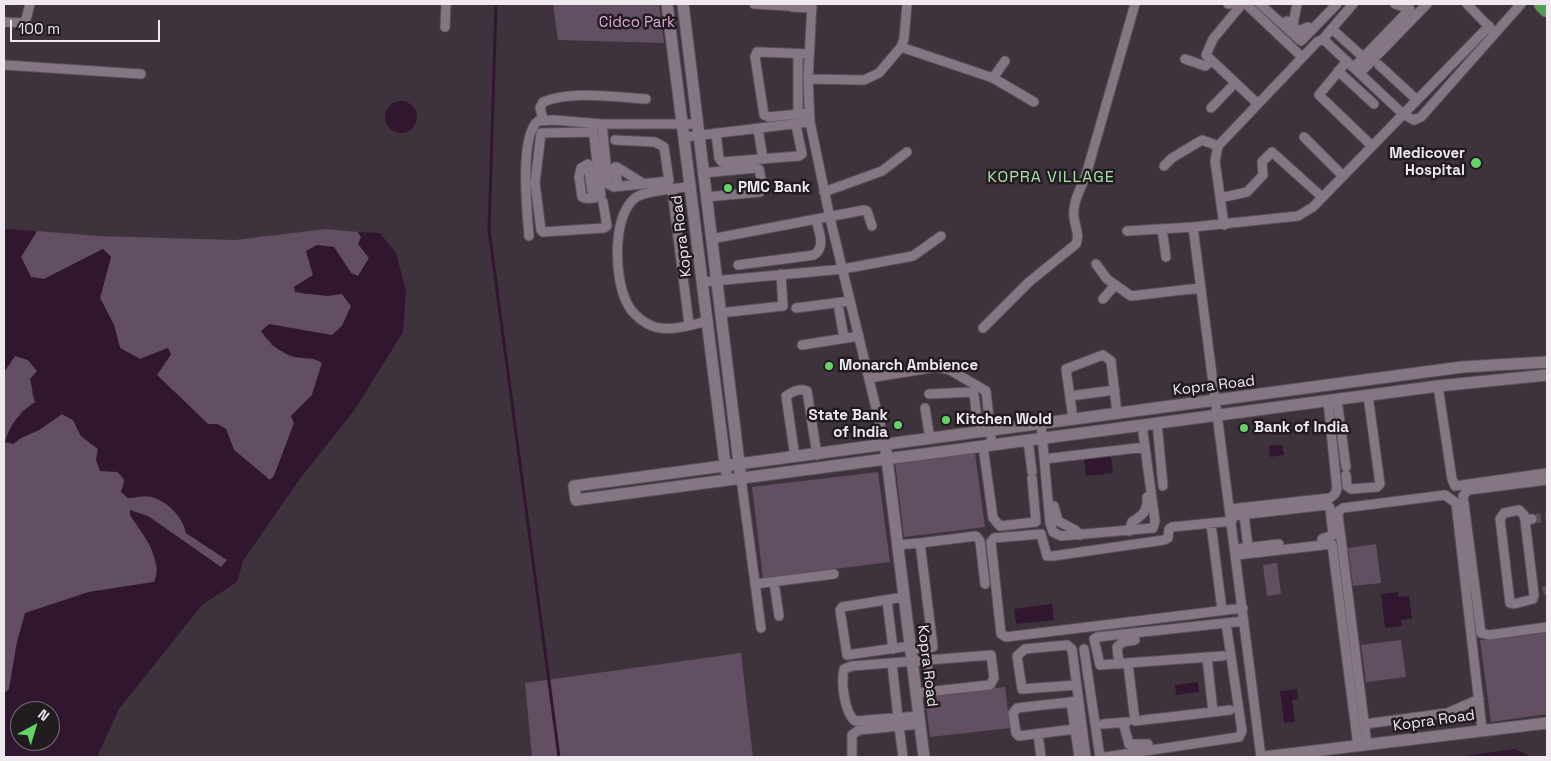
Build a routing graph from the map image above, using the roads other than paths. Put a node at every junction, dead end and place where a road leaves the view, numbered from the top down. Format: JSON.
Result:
{"nodes":[{"id":1,"x":30,"y":4,"type":"edge"},
{"id":2,"x":446,"y":4,"type":"edge"},
{"id":3,"x":668,"y":4,"type":"edge"},
{"id":4,"x":683,"y":4,"type":"edge"},
{"id":5,"x":754,"y":4,"type":"edge"},
{"id":6,"x":907,"y":4,"type":"edge"},
{"id":7,"x":1135,"y":4,"type":"edge"},
{"id":8,"x":1228,"y":4,"type":"edge"},
{"id":9,"x":1233,"y":4,"type":"edge"},
{"id":10,"x":1242,"y":4,"type":"edge"},
{"id":11,"x":1246,"y":4,"type":"edge"},
{"id":12,"x":1260,"y":4,"type":"edge"},
{"id":13,"x":1297,"y":4,"type":"edge"},
{"id":14,"x":1337,"y":4,"type":"edge"},
{"id":15,"x":1353,"y":4,"type":"edge"},
{"id":16,"x":1395,"y":4,"type":"edge"},
{"id":17,"x":1427,"y":4,"type":"edge"},
{"id":18,"x":1467,"y":4,"type":"edge"},
{"id":19,"x":1521,"y":4,"type":"edge"},
{"id":20,"x":1542,"y":4,"type":"edge"},
{"id":21,"x":796,"y":5,"type":"edge"},
{"id":22,"x":812,"y":6,"type":"edge"},
{"id":23,"x":1412,"y":6,"type":"edge"},
{"id":24,"x":1547,"y":9,"type":"edge"},
{"id":25,"x":4,"y":22,"type":"edge"},
{"id":26,"x":1489,"y":26,"type":"junction"},
{"id":27,"x":445,"y":27,"type":"dead end"},
{"id":28,"x":1332,"y":29,"type":"junction"},
{"id":29,"x":1308,"y":31,"type":"junction"},
{"id":30,"x":1496,"y":34,"type":"junction"},
{"id":31,"x":1320,"y":40,"type":"junction"},
{"id":32,"x":901,"y":47,"type":"junction"},
{"id":33,"x":798,"y":54,"type":"junction"},
{"id":34,"x":809,"y":54,"type":"junction"},
{"id":35,"x":1302,"y":57,"type":"junction"},
{"id":36,"x":1185,"y":59,"type":"dead end"},
{"id":37,"x":1005,"y":61,"type":"dead end"},
{"id":38,"x":1212,"y":61,"type":"junction"},
{"id":39,"x":1373,"y":64,"type":"junction"},
{"id":40,"x":4,"y":65,"type":"edge"},
{"id":41,"x":1354,"y":67,"type":"junction"},
{"id":42,"x":1338,"y":70,"type":"junction"},
{"id":43,"x":141,"y":74,"type":"dead end"},
{"id":44,"x":993,"y":78,"type":"junction"},
{"id":45,"x":808,"y":79,"type":"junction"},
{"id":46,"x":1235,"y":83,"type":"junction"},
{"id":47,"x":646,"y":99,"type":"dead end"},
{"id":48,"x":1417,"y":100,"type":"junction"},
{"id":49,"x":1034,"y":102,"type":"dead end"},
{"id":50,"x":1258,"y":104,"type":"junction"},
{"id":51,"x":1374,"y":104,"type":"dead end"},
{"id":52,"x":1211,"y":108,"type":"dead end"},
{"id":53,"x":798,"y":114,"type":"junction"},
{"id":54,"x":1403,"y":114,"type":"junction"},
{"id":55,"x":809,"y":118,"type":"junction"},
{"id":56,"x":543,"y":119,"type":"junction"},
{"id":57,"x":602,"y":124,"type":"junction"},
{"id":58,"x":684,"y":124,"type":"junction"},
{"id":59,"x":796,"y":124,"type":"junction"},
{"id":60,"x":593,"y":128,"type":"junction"},
{"id":61,"x":758,"y":129,"type":"junction"},
{"id":62,"x":698,"y":130,"type":"junction"},
{"id":63,"x":716,"y":133,"type":"junction"},
{"id":64,"x":685,"y":136,"type":"junction"},
{"id":65,"x":1304,"y":137,"type":"dead end"},
{"id":66,"x":615,"y":140,"type":"dead end"},
{"id":67,"x":1218,"y":146,"type":"junction"},
{"id":68,"x":1372,"y":146,"type":"junction"},
{"id":69,"x":907,"y":152,"type":"dead end"},
{"id":70,"x":763,"y":159,"type":"junction"},
{"id":71,"x":1164,"y":166,"type":"dead end"},
{"id":72,"x":703,"y":173,"type":"junction"},
{"id":73,"x":1342,"y":175,"type":"junction"},
{"id":74,"x":644,"y":184,"type":"junction"},
{"id":75,"x":618,"y":186,"type":"junction"},
{"id":76,"x":691,"y":186,"type":"junction"},
{"id":77,"x":672,"y":190,"type":"junction"},
{"id":78,"x":824,"y":192,"type":"junction"},
{"id":79,"x":706,"y":197,"type":"junction"},
{"id":80,"x":1322,"y":197,"type":"junction"},
{"id":81,"x":593,"y":198,"type":"dead end"},
{"id":82,"x":1220,"y":198,"type":"junction"},
{"id":83,"x":602,"y":202,"type":"dead end"},
{"id":84,"x":830,"y":218,"type":"junction"},
{"id":85,"x":816,"y":220,"type":"junction"},
{"id":86,"x":1224,"y":225,"type":"junction"},
{"id":87,"x":872,"y":226,"type":"dead end"},
{"id":88,"x":1193,"y":227,"type":"junction"},
{"id":89,"x":1162,"y":229,"type":"junction"},
{"id":90,"x":1127,"y":231,"type":"dead end"},
{"id":91,"x":529,"y":236,"type":"dead end"},
{"id":92,"x":940,"y":236,"type":"dead end"},
{"id":93,"x":711,"y":239,"type":"junction"},
{"id":94,"x":1166,"y":258,"type":"dead end"},
{"id":95,"x":1096,"y":264,"type":"dead end"},
{"id":96,"x":738,"y":265,"type":"dead end"},
{"id":97,"x":843,"y":269,"type":"junction"},
{"id":98,"x":781,"y":274,"type":"junction"},
{"id":99,"x":716,"y":281,"type":"junction"},
{"id":100,"x":703,"y":282,"type":"junction"},
{"id":101,"x":1116,"y":285,"type":"junction"},
{"id":102,"x":1200,"y":288,"type":"junction"},
{"id":103,"x":1103,"y":299,"type":"dead end"},
{"id":104,"x":850,"y":301,"type":"junction"},
{"id":105,"x":796,"y":308,"type":"dead end"},
{"id":106,"x":839,"y":310,"type":"dead end"},
{"id":107,"x":720,"y":313,"type":"junction"},
{"id":108,"x":708,"y":321,"type":"junction"},
{"id":109,"x":689,"y":324,"type":"junction"},
{"id":110,"x":983,"y":328,"type":"dead end"},
{"id":111,"x":859,"y":336,"type":"junction"},
{"id":112,"x":844,"y":338,"type":"junction"},
{"id":113,"x":802,"y":345,"type":"dead end"},
{"id":114,"x":1547,"y":362,"type":"edge"},
{"id":115,"x":1529,"y":363,"type":"junction"},
{"id":116,"x":880,"y":364,"type":"dead end"},
{"id":117,"x":1547,"y":375,"type":"edge"},
{"id":118,"x":881,"y":376,"type":"junction"},
{"id":119,"x":1531,"y":377,"type":"junction"},
{"id":120,"x":869,"y":378,"type":"junction"},
{"id":121,"x":1438,"y":386,"type":"junction"},
{"id":122,"x":1114,"y":390,"type":"junction"},
{"id":123,"x":929,"y":394,"type":"dead end"},
{"id":124,"x":1368,"y":395,"type":"junction"},
{"id":125,"x":1070,"y":396,"type":"junction"},
{"id":126,"x":1332,"y":400,"type":"junction"},
{"id":127,"x":1217,"y":401,"type":"junction"},
{"id":128,"x":925,"y":408,"type":"dead end"},
{"id":129,"x":1117,"y":413,"type":"junction"},
{"id":130,"x":1219,"y":415,"type":"junction"},
{"id":131,"x":1073,"y":419,"type":"junction"},
{"id":132,"x":1157,"y":423,"type":"junction"},
{"id":133,"x":1041,"y":424,"type":"junction"},
{"id":134,"x":1142,"y":425,"type":"junction"},
{"id":135,"x":985,"y":431,"type":"junction"},
{"id":136,"x":1042,"y":438,"type":"junction"},
{"id":137,"x":930,"y":439,"type":"junction"},
{"id":138,"x":1028,"y":440,"type":"junction"},
{"id":139,"x":885,"y":445,"type":"junction"},
{"id":140,"x":988,"y":446,"type":"junction"},
{"id":141,"x":1145,"y":447,"type":"junction"},
{"id":142,"x":817,"y":455,"type":"junction"},
{"id":143,"x":795,"y":457,"type":"junction"},
{"id":144,"x":886,"y":459,"type":"junction"},
{"id":145,"x":1044,"y":459,"type":"junction"},
{"id":146,"x":739,"y":464,"type":"junction"},
{"id":147,"x":726,"y":466,"type":"junction"},
{"id":148,"x":1547,"y":473,"type":"edge"},
{"id":149,"x":741,"y":478,"type":"junction"},
{"id":150,"x":727,"y":480,"type":"junction"},
{"id":151,"x":1547,"y":480,"type":"edge"},
{"id":152,"x":1145,"y":482,"type":"dead end"},
{"id":153,"x":1163,"y":486,"type":"dead end"},
{"id":154,"x":1052,"y":490,"type":"dead end"},
{"id":155,"x":743,"y":498,"type":"junction"},
{"id":156,"x":1244,"y":515,"type":"junction"},
{"id":157,"x":1231,"y":516,"type":"junction"},
{"id":158,"x":1211,"y":524,"type":"junction"},
{"id":159,"x":1129,"y":531,"type":"junction"},
{"id":160,"x":1080,"y":535,"type":"junction"},
{"id":161,"x":920,"y":542,"type":"junction"},
{"id":162,"x":897,"y":545,"type":"junction"},
{"id":163,"x":1248,"y":547,"type":"junction"},
{"id":164,"x":1236,"y":552,"type":"junction"},
{"id":165,"x":834,"y":574,"type":"dead end"},
{"id":166,"x":774,"y":582,"type":"junction"},
{"id":167,"x":755,"y":584,"type":"junction"},
{"id":168,"x":985,"y":584,"type":"dead end"},
{"id":169,"x":1538,"y":591,"type":"joint"},
{"id":170,"x":904,"y":598,"type":"junction"},
{"id":171,"x":887,"y":600,"type":"junction"},
{"id":172,"x":1243,"y":608,"type":"junction"},
{"id":173,"x":1222,"y":610,"type":"junction"},
{"id":174,"x":779,"y":616,"type":"dead end"},
{"id":175,"x":1244,"y":621,"type":"junction"},
{"id":176,"x":1222,"y":624,"type":"junction"},
{"id":177,"x":1547,"y":627,"type":"edge"},
{"id":178,"x":761,"y":628,"type":"dead end"},
{"id":179,"x":1135,"y":640,"type":"dead end"},
{"id":180,"x":910,"y":648,"type":"junction"},
{"id":181,"x":893,"y":649,"type":"junction"},
{"id":182,"x":1084,"y":649,"type":"dead end"},
{"id":183,"x":1223,"y":656,"type":"dead end"},
{"id":184,"x":1207,"y":657,"type":"junction"},
{"id":185,"x":927,"y":660,"type":"junction"},
{"id":186,"x":912,"y":661,"type":"junction"},
{"id":187,"x":892,"y":663,"type":"junction"},
{"id":188,"x":1123,"y":664,"type":"junction"},
{"id":189,"x":1077,"y":685,"type":"junction"},
{"id":190,"x":930,"y":691,"type":"junction"},
{"id":191,"x":916,"y":693,"type":"junction"},
{"id":192,"x":1478,"y":699,"type":"junction"},
{"id":193,"x":1077,"y":700,"type":"junction"},
{"id":194,"x":1230,"y":710,"type":"dead end"},
{"id":195,"x":1213,"y":712,"type":"junction"},
{"id":196,"x":919,"y":720,"type":"junction"},
{"id":197,"x":1135,"y":721,"type":"junction"},
{"id":198,"x":898,"y":722,"type":"junction"},
{"id":199,"x":1123,"y":722,"type":"junction"},
{"id":200,"x":1547,"y":723,"type":"edge"},
{"id":201,"x":1103,"y":724,"type":"dead end"},
{"id":202,"x":1365,"y":724,"type":"junction"},
{"id":203,"x":1075,"y":729,"type":"junction"},
{"id":204,"x":1482,"y":729,"type":"junction"},
{"id":205,"x":1038,"y":734,"type":"junction"},
{"id":206,"x":1148,"y":744,"type":"dead end"},
{"id":207,"x":1362,"y":746,"type":"junction"},
{"id":208,"x":1101,"y":756,"type":"edge"},
{"id":209,"x":852,"y":757,"type":"edge"},
{"id":210,"x":902,"y":757,"type":"edge"},
{"id":211,"x":924,"y":757,"type":"edge"},
{"id":212,"x":1041,"y":757,"type":"edge"},
{"id":213,"x":1079,"y":757,"type":"edge"},
{"id":214,"x":1086,"y":757,"type":"edge"},
{"id":215,"x":1263,"y":757,"type":"edge"}],
"edges":[{"from":1,"to":25,"type":"street"},
{"from":2,"to":27,"type":"street"},
{"from":3,"to":58,"type":"street","name":"Kopra Road"},
{"from":4,"to":62,"type":"street","name":"Kopra Road"},
{"from":5,"to":21,"type":"street"},
{"from":6,"to":32,"type":"street"},
{"from":7,"to":110,"type":"street"},
{"from":8,"to":9,"type":"street"},
{"from":10,"to":38,"type":"street"},
{"from":11,"to":35,"type":"street"},
{"from":12,"to":29,"type":"street"},
{"from":13,"to":29,"type":"street"},
{"from":14,"to":29,"type":"street"},
{"from":15,"to":28,"type":"street"},
{"from":16,"to":23,"type":"street"},
{"from":17,"to":39,"type":"street"},
{"from":18,"to":26,"type":"street"},
{"from":19,"to":30,"type":"street"},
{"from":20,"to":24,"type":"highway"},
{"from":21,"to":22,"type":"street"},
{"from":22,"to":34,"type":"street"},
{"from":23,"to":39,"type":"street"},
{"from":26,"to":30,"type":"street"},
{"from":26,"to":48,"type":"street"},
{"from":28,"to":31,"type":"street"},
{"from":28,"to":39,"type":"street"},
{"from":29,"to":31,"type":"street"},
{"from":30,"to":54,"type":"street"},
{"from":31,"to":35,"type":"street"},
{"from":31,"to":41,"type":"street"},
{"from":32,"to":44,"type":"street"},
{"from":32,"to":45,"type":"street"},
{"from":33,"to":34,"type":"street"},
{"from":33,"to":53,"type":"street"},
{"from":33,"to":53,"type":"street"},
{"from":34,"to":45,"type":"street"},
{"from":35,"to":50,"type":"street"},
{"from":36,"to":38,"type":"street"},
{"from":37,"to":44,"type":"street"},
{"from":38,"to":46,"type":"street"},
{"from":39,"to":41,"type":"street"},
{"from":39,"to":48,"type":"street"},
{"from":40,"to":43,"type":"street"},
{"from":41,"to":42,"type":"street"},
{"from":41,"to":54,"type":"street"},
{"from":42,"to":51,"type":"street"},
{"from":42,"to":68,"type":"street"},
{"from":44,"to":49,"type":"street"},
{"from":45,"to":55,"type":"street"},
{"from":46,"to":50,"type":"street"},
{"from":46,"to":52,"type":"street"},
{"from":47,"to":56,"type":"street"},
{"from":48,"to":54,"type":"street"},
{"from":50,"to":67,"type":"street"},
{"from":53,"to":55,"type":"street"},
{"from":54,"to":68,"type":"street"},
{"from":55,"to":59,"type":"street"},
{"from":55,"to":78,"type":"street"},
{"from":56,"to":60,"type":"street"},
{"from":56,"to":91,"type":"street"},
{"from":57,"to":58,"type":"street"},
{"from":57,"to":60,"type":"street"},
{"from":57,"to":75,"type":"street"},
{"from":58,"to":62,"type":"street"},
{"from":58,"to":64,"type":"street","name":"Kopra Road"},
{"from":59,"to":61,"type":"street"},
{"from":59,"to":70,"type":"street"},
{"from":60,"to":81,"type":"street"},
{"from":60,"to":83,"type":"street"},
{"from":61,"to":63,"type":"street"},
{"from":61,"to":70,"type":"street"},
{"from":62,"to":63,"type":"street"},
{"from":62,"to":64,"type":"street"},
{"from":62,"to":72,"type":"street","name":"Kopra Road"},
{"from":63,"to":70,"type":"street"},
{"from":64,"to":76,"type":"street","name":"Kopra Road"},
{"from":65,"to":73,"type":"street"},
{"from":66,"to":74,"type":"street"},
{"from":67,"to":71,"type":"street"},
{"from":67,"to":82,"type":"street"},
{"from":68,"to":73,"type":"street"},
{"from":69,"to":78,"type":"street"},
{"from":72,"to":79,"type":"street","name":"Kopra Road"},
{"from":72,"to":79,"type":"street"},
{"from":73,"to":80,"type":"street"},
{"from":74,"to":75,"type":"street"},
{"from":74,"to":75,"type":"street"},
{"from":76,"to":77,"type":"street"},
{"from":76,"to":100,"type":"street","name":"Kopra Road"},
{"from":77,"to":109,"type":"street"},
{"from":77,"to":109,"type":"street"},
{"from":78,"to":84,"type":"street"},
{"from":79,"to":93,"type":"street","name":"Kopra Road"},
{"from":80,"to":82,"type":"street"},
{"from":80,"to":86,"type":"street"},
{"from":82,"to":86,"type":"street"},
{"from":84,"to":85,"type":"street"},
{"from":84,"to":87,"type":"street"},
{"from":84,"to":97,"type":"street"},
{"from":85,"to":93,"type":"street"},
{"from":85,"to":96,"type":"street"},
{"from":86,"to":88,"type":"street"},
{"from":88,"to":89,"type":"street"},
{"from":88,"to":102,"type":"street"},
{"from":89,"to":90,"type":"street"},
{"from":89,"to":94,"type":"street"},
{"from":92,"to":97,"type":"street"},
{"from":93,"to":99,"type":"street","name":"Kopra Road"},
{"from":95,"to":101,"type":"street"},
{"from":97,"to":98,"type":"street"},
{"from":97,"to":104,"type":"street"},
{"from":98,"to":99,"type":"street"},
{"from":98,"to":107,"type":"street"},
{"from":99,"to":100,"type":"street"},
{"from":99,"to":107,"type":"street","name":"Kopra Road"},
{"from":100,"to":108,"type":"street","name":"Kopra Road"},
{"from":101,"to":102,"type":"street"},
{"from":101,"to":103,"type":"street"},
{"from":102,"to":127,"type":"street"},
{"from":104,"to":105,"type":"street"},
{"from":104,"to":111,"type":"street"},
{"from":106,"to":112,"type":"street"},
{"from":107,"to":146,"type":"street","name":"Kopra Road"},
{"from":108,"to":109,"type":"street"},
{"from":108,"to":147,"type":"street","name":"Kopra Road"},
{"from":111,"to":112,"type":"street"},
{"from":111,"to":120,"type":"street"},
{"from":112,"to":113,"type":"street"},
{"from":114,"to":115,"type":"street","name":"Kopra Road"},
{"from":115,"to":119,"type":"street"},
{"from":115,"to":127,"type":"street","name":"Kopra Road"},
{"from":116,"to":118,"type":"street"},
{"from":117,"to":119,"type":"street","name":"Kopra Road"},
{"from":118,"to":120,"type":"street"},
{"from":118,"to":135,"type":"street"},
{"from":119,"to":121,"type":"street","name":"Kopra Road"},
{"from":120,"to":139,"type":"street"},
{"from":121,"to":124,"type":"street","name":"Kopra Road"},
{"from":121,"to":148,"type":"street"},
{"from":122,"to":125,"type":"street"},
{"from":122,"to":125,"type":"street"},
{"from":122,"to":129,"type":"street"},
{"from":123,"to":135,"type":"street"},
{"from":124,"to":126,"type":"street","name":"Kopra Road"},
{"from":124,"to":126,"type":"street"},
{"from":125,"to":131,"type":"street"},
{"from":126,"to":130,"type":"street","name":"Kopra Road"},
{"from":126,"to":157,"type":"street"},
{"from":127,"to":129,"type":"street","name":"Kopra Road"},
{"from":127,"to":130,"type":"street"},
{"from":128,"to":137,"type":"street"},
{"from":129,"to":131,"type":"street","name":"Kopra Road"},
{"from":130,"to":132,"type":"street","name":"Kopra Road"},
{"from":130,"to":157,"type":"street"},
{"from":131,"to":133,"type":"street","name":"Kopra Road"},
{"from":132,"to":134,"type":"street","name":"Kopra Road"},
{"from":132,"to":153,"type":"street"},
{"from":133,"to":135,"type":"street","name":"Kopra Road"},
{"from":133,"to":136,"type":"street"},
{"from":134,"to":136,"type":"street","name":"Kopra Road"},
{"from":134,"to":141,"type":"street"},
{"from":135,"to":137,"type":"street","name":"Kopra Road"},
{"from":135,"to":140,"type":"street"},
{"from":136,"to":138,"type":"street","name":"Kopra Road"},
{"from":136,"to":145,"type":"street"},
{"from":137,"to":139,"type":"street","name":"Kopra Road"},
{"from":138,"to":140,"type":"street","name":"Kopra Road"},
{"from":138,"to":140,"type":"street"},
{"from":139,"to":142,"type":"street","name":"Kopra Road"},
{"from":139,"to":144,"type":"street","name":"Kopra Road"},
{"from":140,"to":144,"type":"street","name":"Kopra Road"},
{"from":141,"to":145,"type":"street"},
{"from":141,"to":159,"type":"street"},
{"from":142,"to":143,"type":"street","name":"Kopra Road"},
{"from":142,"to":143,"type":"street"},
{"from":143,"to":146,"type":"street","name":"Kopra Road"},
{"from":144,"to":149,"type":"street","name":"Kopra Road"},
{"from":144,"to":162,"type":"street","name":"Kopra Road"},
{"from":145,"to":160,"type":"street"},
{"from":146,"to":147,"type":"street","name":"Kopra Road"},
{"from":146,"to":149,"type":"street","name":"Kopra Road"},
{"from":147,"to":150,"type":"street","name":"Kopra Road"},
{"from":147,"to":150,"type":"street","name":"Kopra Road"},
{"from":149,"to":150,"type":"street","name":"Kopra Road"},
{"from":149,"to":155,"type":"street"},
{"from":150,"to":155,"type":"street"},
{"from":151,"to":177,"type":"street"},
{"from":152,"to":159,"type":"street"},
{"from":154,"to":160,"type":"street"},
{"from":155,"to":167,"type":"street"},
{"from":156,"to":157,"type":"street"},
{"from":156,"to":163,"type":"street"},
{"from":156,"to":163,"type":"street"},
{"from":157,"to":158,"type":"street"},
{"from":157,"to":164,"type":"street"},
{"from":158,"to":173,"type":"street"},
{"from":158,"to":173,"type":"street"},
{"from":159,"to":160,"type":"street"},
{"from":161,"to":162,"type":"street"},
{"from":161,"to":168,"type":"street"},
{"from":161,"to":180,"type":"street"},
{"from":162,"to":170,"type":"street","name":"Kopra Road"},
{"from":163,"to":164,"type":"street"},
{"from":164,"to":172,"type":"street"},
{"from":164,"to":207,"type":"street"},
{"from":165,"to":166,"type":"street"},
{"from":166,"to":167,"type":"street"},
{"from":166,"to":174,"type":"street"},
{"from":167,"to":178,"type":"street"},
{"from":169,"to":169,"type":"street"},
{"from":170,"to":171,"type":"street"},
{"from":170,"to":180,"type":"street","name":"Kopra Road"},
{"from":171,"to":181,"type":"street"},
{"from":171,"to":181,"type":"street"},
{"from":172,"to":173,"type":"street"},
{"from":172,"to":175,"type":"street"},
{"from":175,"to":176,"type":"street"},
{"from":175,"to":215,"type":"street"},
{"from":176,"to":188,"type":"street"},
{"from":176,"to":208,"type":"street"},
{"from":179,"to":188,"type":"street"},
{"from":180,"to":181,"type":"street"},
{"from":180,"to":186,"type":"street","name":"Kopra Road"},
{"from":182,"to":208,"type":"street"},
{"from":183,"to":184,"type":"street"},
{"from":184,"to":188,"type":"street"},
{"from":184,"to":195,"type":"street"},
{"from":185,"to":186,"type":"street"},
{"from":185,"to":190,"type":"street"},
{"from":185,"to":190,"type":"street"},
{"from":186,"to":187,"type":"street"},
{"from":186,"to":191,"type":"street","name":"Kopra Road"},
{"from":187,"to":198,"type":"street"},
{"from":187,"to":198,"type":"street"},
{"from":188,"to":197,"type":"street"},
{"from":189,"to":189,"type":"street"},
{"from":189,"to":193,"type":"street"},
{"from":190,"to":191,"type":"street"},
{"from":191,"to":196,"type":"street","name":"Kopra Road"},
{"from":192,"to":202,"type":"street"},
{"from":192,"to":202,"type":"street"},
{"from":192,"to":204,"type":"street"},
{"from":193,"to":203,"type":"street"},
{"from":193,"to":205,"type":"street"},
{"from":193,"to":214,"type":"street"},
{"from":194,"to":195,"type":"street"},
{"from":195,"to":197,"type":"street"},
{"from":196,"to":198,"type":"street"},
{"from":196,"to":211,"type":"street","name":"Kopra Road"},
{"from":197,"to":199,"type":"street"},
{"from":198,"to":209,"type":"street"},
{"from":198,"to":210,"type":"street"},
{"from":199,"to":201,"type":"street"},
{"from":199,"to":206,"type":"street"},
{"from":200,"to":204,"type":"street","name":"Kopra Road"},
{"from":202,"to":207,"type":"street"},
{"from":203,"to":205,"type":"street"},
{"from":203,"to":213,"type":"street"},
{"from":204,"to":207,"type":"street","name":"Kopra Road"},
{"from":205,"to":212,"type":"street"},
{"from":207,"to":215,"type":"street","name":"Kopra Road"}]}
